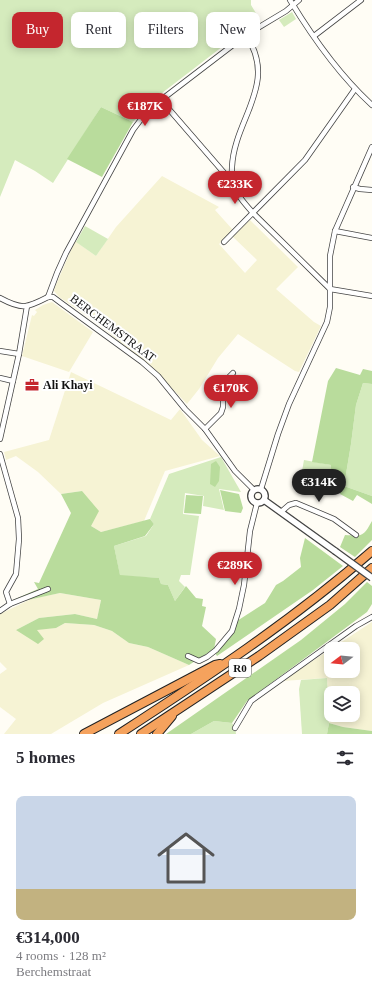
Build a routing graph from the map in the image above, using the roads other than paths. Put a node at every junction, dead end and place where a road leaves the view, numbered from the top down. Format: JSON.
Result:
{"nodes":[{"id":1,"x":290,"y":0,"type":"edge"},
{"id":2,"x":299,"y":0,"type":"edge"},
{"id":3,"x":361,"y":0,"type":"edge"},
{"id":4,"x":293,"y":5,"type":"junction"},
{"id":5,"x":260,"y":27,"type":"edge"},
{"id":6,"x":314,"y":36,"type":"junction"},
{"id":7,"x":229,"y":48,"type":"edge"},
{"id":8,"x":253,"y":48,"type":"edge"},
{"id":9,"x":355,"y":89,"type":"junction"},
{"id":10,"x":160,"y":100,"type":"junction"},
{"id":11,"x":372,"y":105,"type":"edge"},
{"id":12,"x":372,"y":147,"type":"edge"},
{"id":13,"x":232,"y":182,"type":"junction"},
{"id":14,"x":354,"y":187,"type":"junction"},
{"id":15,"x":372,"y":190,"type":"edge"},
{"id":16,"x":253,"y":213,"type":"junction"},
{"id":17,"x":334,"y":231,"type":"junction"},
{"id":18,"x":372,"y":238,"type":"edge"},
{"id":19,"x":224,"y":242,"type":"dead end"},
{"id":20,"x":330,"y":289,"type":"junction"},
{"id":21,"x":48,"y":296,"type":"junction"},
{"id":22,"x":372,"y":296,"type":"edge"},
{"id":23,"x":0,"y":298,"type":"edge"},
{"id":24,"x":27,"y":306,"type":"junction"},
{"id":25,"x":0,"y":350,"type":"edge"},
{"id":26,"x":19,"y":354,"type":"junction"},
{"id":27,"x":233,"y":374,"type":"dead end"},
{"id":28,"x":0,"y":378,"type":"edge"},
{"id":29,"x":13,"y":381,"type":"junction"},
{"id":30,"x":206,"y":429,"type":"junction"},
{"id":31,"x":0,"y":439,"type":"edge"},
{"id":32,"x":0,"y":454,"type":"edge"},
{"id":33,"x":261,"y":489,"type":"junction"},
{"id":34,"x":254,"y":490,"type":"junction"},
{"id":35,"x":264,"y":500,"type":"junction"},
{"id":36,"x":257,"y":503,"type":"junction"},
{"id":37,"x":281,"y":512,"type":"junction"},
{"id":38,"x":356,"y":535,"type":"dead end"},
{"id":39,"x":372,"y":551,"type":"edge"},
{"id":40,"x":372,"y":568,"type":"edge"},
{"id":41,"x":372,"y":578,"type":"edge"},
{"id":42,"x":48,"y":589,"type":"dead end"},
{"id":43,"x":10,"y":604,"type":"junction"},
{"id":44,"x":0,"y":611,"type":"edge"},
{"id":45,"x":372,"y":616,"type":"edge"},
{"id":46,"x":188,"y":656,"type":"dead end"},
{"id":47,"x":231,"y":661,"type":"junction"},
{"id":48,"x":176,"y":711,"type":"junction"},
{"id":49,"x":235,"y":728,"type":"dead end"},
{"id":50,"x":84,"y":734,"type":"edge"},
{"id":51,"x":119,"y":734,"type":"edge"},
{"id":52,"x":141,"y":734,"type":"edge"},
{"id":53,"x":157,"y":734,"type":"edge"}],
"edges":[{"from":1,"to":4,"type":"street"},
{"from":2,"to":4,"type":"street"},
{"from":3,"to":6,"type":"street"},
{"from":4,"to":5,"type":"street"},
{"from":4,"to":6,"type":"street"},
{"from":6,"to":9,"type":"street"},
{"from":7,"to":10,"type":"street"},
{"from":8,"to":13,"type":"street"},
{"from":9,"to":11,"type":"street"},
{"from":9,"to":16,"type":"street"},
{"from":10,"to":13,"type":"street"},
{"from":10,"to":21,"type":"street"},
{"from":12,"to":14,"type":"street"},
{"from":13,"to":16,"type":"street"},
{"from":14,"to":15,"type":"street"},
{"from":14,"to":17,"type":"street"},
{"from":16,"to":19,"type":"street"},
{"from":16,"to":20,"type":"street"},
{"from":17,"to":18,"type":"street"},
{"from":17,"to":20,"type":"street"},
{"from":20,"to":22,"type":"street"},
{"from":20,"to":33,"type":"street"},
{"from":21,"to":24,"type":"street"},
{"from":21,"to":30,"type":"street","name":"BERCHEMSTRAAT"},
{"from":23,"to":24,"type":"street"},
{"from":24,"to":26,"type":"street"},
{"from":25,"to":26,"type":"street"},
{"from":26,"to":29,"type":"street"},
{"from":27,"to":30,"type":"street"},
{"from":28,"to":29,"type":"street"},
{"from":29,"to":31,"type":"street"},
{"from":30,"to":34,"type":"street","name":"BERCHEMSTRAAT"},
{"from":32,"to":43,"type":"street"},
{"from":33,"to":34,"type":"street"},
{"from":33,"to":35,"type":"street"},
{"from":34,"to":36,"type":"street"},
{"from":35,"to":36,"type":"street"},
{"from":35,"to":37,"type":"street"},
{"from":36,"to":46,"type":"street"},
{"from":37,"to":38,"type":"street"},
{"from":37,"to":41,"type":"street","bridge":true},
{"from":39,"to":47,"type":"highway","number":"R0"},
{"from":40,"to":48,"type":"highway","number":"R0"},
{"from":42,"to":43,"type":"street"},
{"from":43,"to":44,"type":"street"},
{"from":45,"to":49,"type":"street"},
{"from":47,"to":50,"type":"highway"},
{"from":47,"to":51,"type":"highway","number":"R0"},
{"from":48,"to":52,"type":"highway","number":"R0"},
{"from":48,"to":53,"type":"highway"}]}
